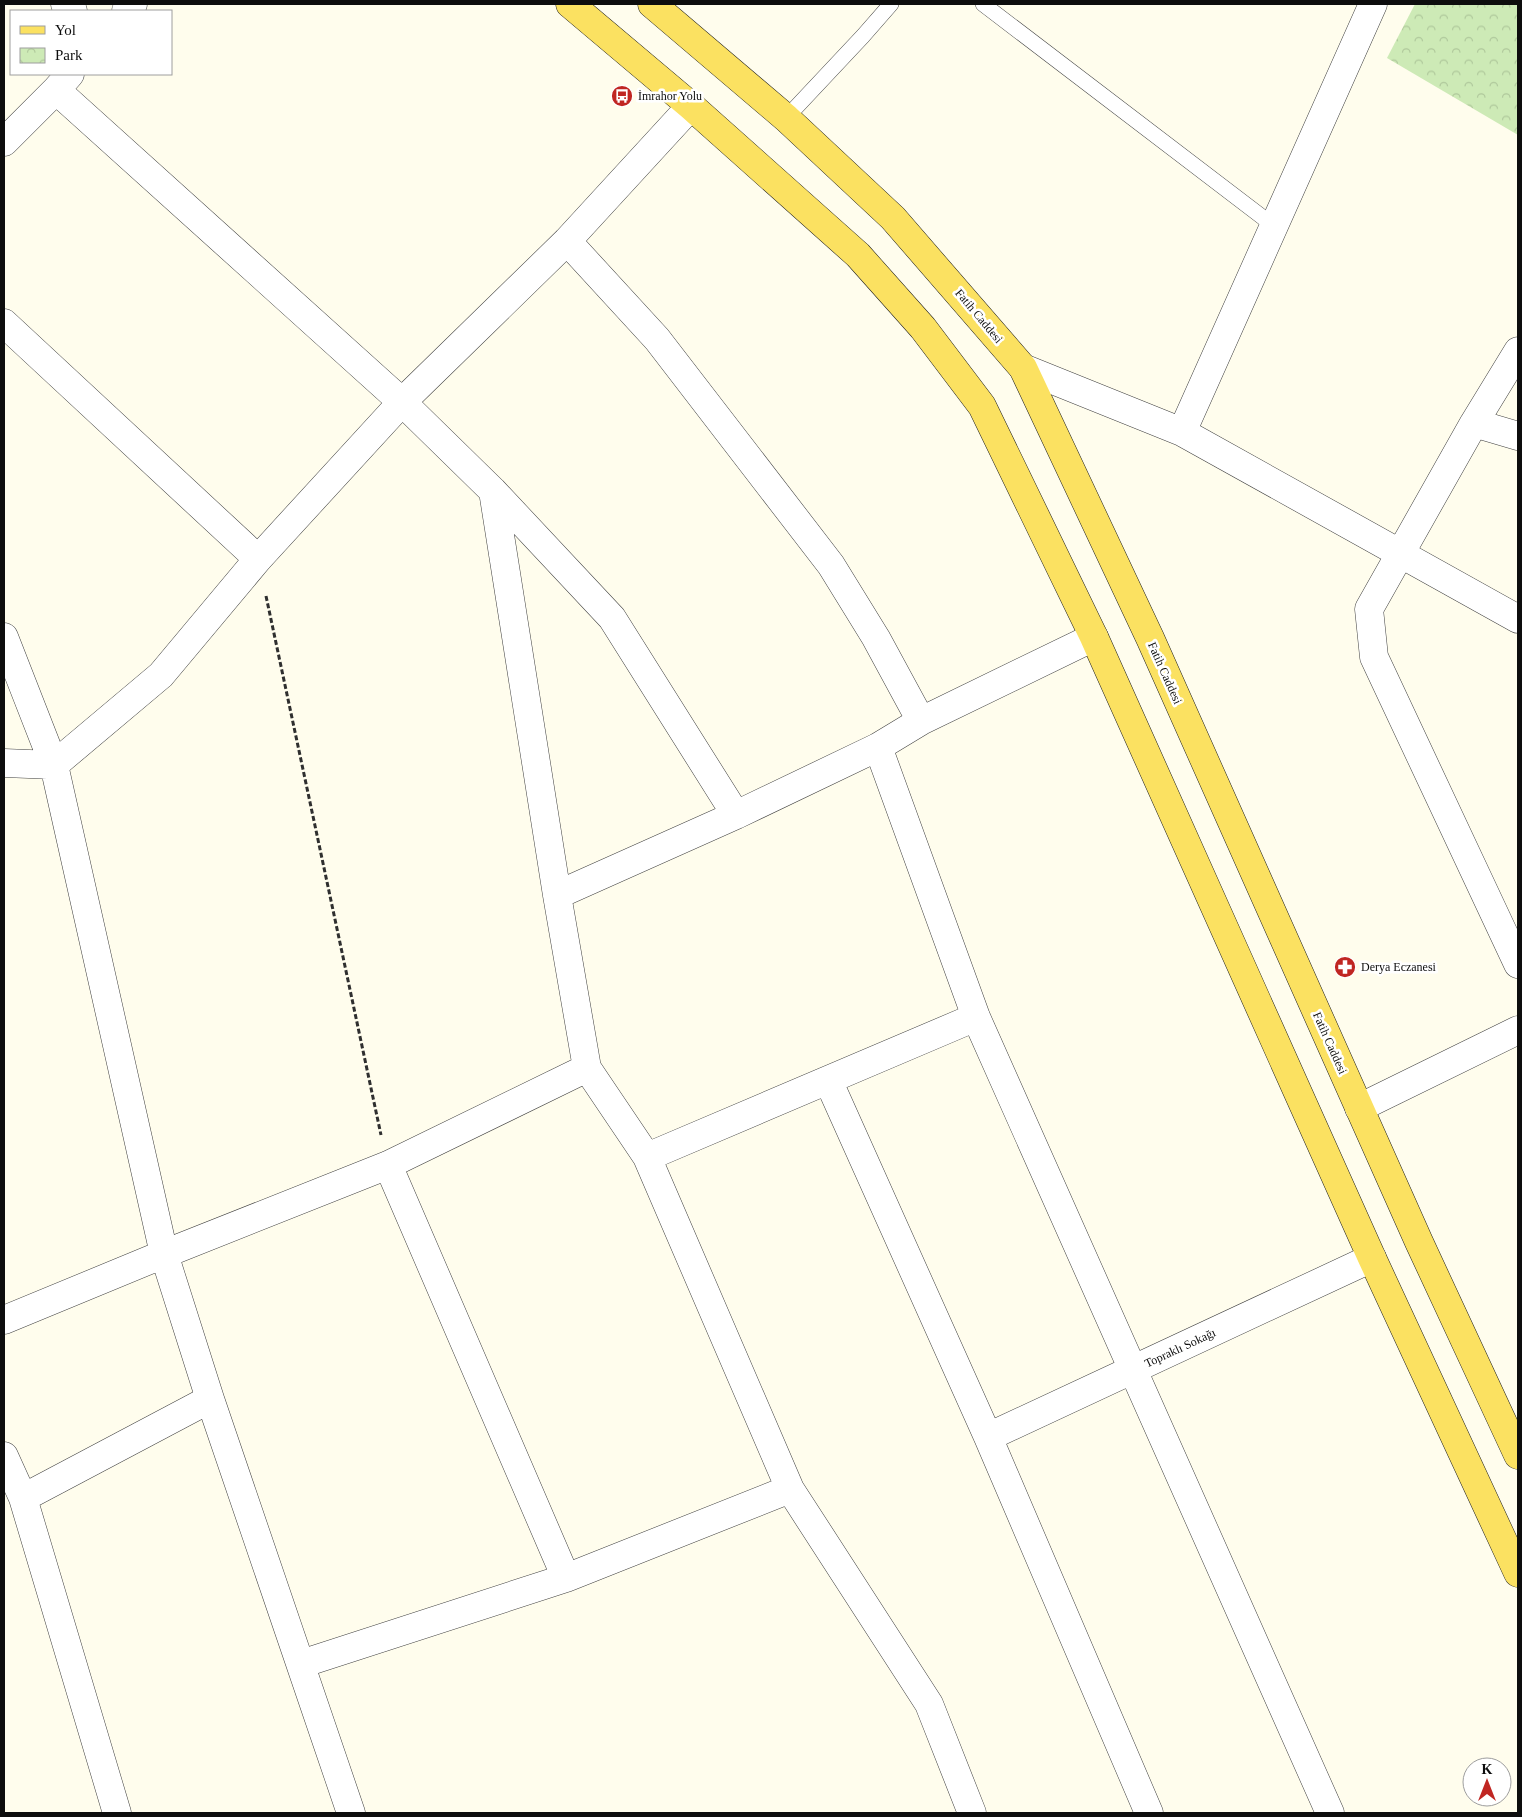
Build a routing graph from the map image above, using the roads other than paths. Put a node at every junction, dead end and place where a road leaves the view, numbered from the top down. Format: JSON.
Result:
{"nodes":[{"id":1,"x":570,"y":4,"type":"edge"},
{"id":2,"x":652,"y":4,"type":"edge"},
{"id":3,"x":891,"y":4,"type":"edge"},
{"id":4,"x":983,"y":4,"type":"edge"},
{"id":5,"x":1366,"y":7,"type":"edge"},
{"id":6,"x":63,"y":82,"type":"edge"},
{"id":7,"x":691,"y":106,"type":"junction"},
{"id":8,"x":786,"y":118,"type":"junction"},
{"id":9,"x":4,"y":142,"type":"edge"},
{"id":10,"x":1274,"y":226,"type":"junction"},
{"id":11,"x":567,"y":241,"type":"junction"},
{"id":12,"x":4,"y":324,"type":"edge"},
{"id":13,"x":1518,"y":351,"type":"edge"},
{"id":14,"x":1023,"y":368,"type":"junction"},
{"id":15,"x":402,"y":402,"type":"junction"},
{"id":16,"x":1474,"y":423,"type":"junction"},
{"id":17,"x":1182,"y":432,"type":"junction"},
{"id":18,"x":1518,"y":436,"type":"edge"},
{"id":19,"x":492,"y":491,"type":"junction"},
{"id":20,"x":1401,"y":554,"type":"junction"},
{"id":21,"x":258,"y":559,"type":"junction"},
{"id":22,"x":1518,"y":618,"type":"edge"},
{"id":23,"x":4,"y":637,"type":"edge"},
{"id":24,"x":1094,"y":637,"type":"junction"},
{"id":25,"x":921,"y":720,"type":"junction"},
{"id":26,"x":878,"y":747,"type":"junction"},
{"id":27,"x":4,"y":763,"type":"edge"},
{"id":28,"x":54,"y":765,"type":"junction"},
{"id":29,"x":736,"y":815,"type":"junction"},
{"id":30,"x":557,"y":895,"type":"junction"},
{"id":31,"x":1518,"y":964,"type":"edge"},
{"id":32,"x":976,"y":1016,"type":"junction"},
{"id":33,"x":1518,"y":1030,"type":"edge"},
{"id":34,"x":587,"y":1068,"type":"junction"},
{"id":35,"x":828,"y":1080,"type":"junction"},
{"id":36,"x":1359,"y":1108,"type":"junction"},
{"id":37,"x":647,"y":1157,"type":"junction"},
{"id":38,"x":388,"y":1165,"type":"junction"},
{"id":39,"x":164,"y":1254,"type":"junction"},
{"id":40,"x":1372,"y":1258,"type":"junction"},
{"id":41,"x":4,"y":1320,"type":"edge"},
{"id":42,"x":1133,"y":1370,"type":"junction"},
{"id":43,"x":210,"y":1398,"type":"junction"},
{"id":44,"x":988,"y":1437,"type":"junction"},
{"id":45,"x":1518,"y":1455,"type":"edge"},
{"id":46,"x":4,"y":1456,"type":"edge"},
{"id":47,"x":790,"y":1489,"type":"junction"},
{"id":48,"x":23,"y":1498,"type":"junction"},
{"id":49,"x":1518,"y":1573,"type":"edge"},
{"id":50,"x":566,"y":1578,"type":"junction"},
{"id":51,"x":301,"y":1664,"type":"junction"},
{"id":52,"x":117,"y":1813,"type":"edge"},
{"id":53,"x":351,"y":1813,"type":"edge"},
{"id":54,"x":972,"y":1813,"type":"edge"},
{"id":55,"x":1149,"y":1813,"type":"edge"},
{"id":56,"x":1330,"y":1813,"type":"edge"}],
"edges":[{"from":1,"to":7,"type":"main road"},
{"from":2,"to":8,"type":"main road","name":"Fatih Caddesi"},
{"from":3,"to":8,"type":"lane"},
{"from":4,"to":10,"type":"lane"},
{"from":5,"to":10,"type":"street"},
{"from":6,"to":9,"type":"street"},
{"from":6,"to":15,"type":"street"},
{"from":7,"to":11,"type":"street"},
{"from":7,"to":24,"type":"main road"},
{"from":8,"to":14,"type":"main road","name":"Fatih Caddesi"},
{"from":10,"to":17,"type":"street"},
{"from":11,"to":15,"type":"street"},
{"from":11,"to":25,"type":"street"},
{"from":12,"to":21,"type":"street"},
{"from":13,"to":16,"type":"street"},
{"from":14,"to":17,"type":"street"},
{"from":14,"to":36,"type":"main road","name":"Fatih Caddesi"},
{"from":15,"to":19,"type":"street"},
{"from":15,"to":21,"type":"street"},
{"from":16,"to":18,"type":"street"},
{"from":16,"to":20,"type":"street"},
{"from":17,"to":20,"type":"street"},
{"from":19,"to":29,"type":"street"},
{"from":19,"to":30,"type":"street"},
{"from":20,"to":22,"type":"street"},
{"from":20,"to":31,"type":"street"},
{"from":21,"to":28,"type":"street"},
{"from":23,"to":28,"type":"street"},
{"from":24,"to":25,"type":"street"},
{"from":24,"to":40,"type":"main road"},
{"from":25,"to":26,"type":"street"},
{"from":26,"to":29,"type":"street"},
{"from":26,"to":32,"type":"street"},
{"from":27,"to":28,"type":"street"},
{"from":28,"to":39,"type":"street"},
{"from":29,"to":30,"type":"street"},
{"from":30,"to":34,"type":"street"},
{"from":32,"to":35,"type":"street"},
{"from":32,"to":42,"type":"street"},
{"from":33,"to":36,"type":"street"},
{"from":34,"to":37,"type":"street"},
{"from":34,"to":38,"type":"street"},
{"from":35,"to":37,"type":"street"},
{"from":35,"to":44,"type":"street"},
{"from":36,"to":45,"type":"main road","name":"Fatih Caddesi"},
{"from":37,"to":47,"type":"street"},
{"from":38,"to":39,"type":"street"},
{"from":38,"to":50,"type":"street"},
{"from":39,"to":41,"type":"street"},
{"from":39,"to":43,"type":"street"},
{"from":40,"to":42,"type":"street","name":"Topraklı Sokağı"},
{"from":40,"to":49,"type":"main road"},
{"from":42,"to":44,"type":"street","name":"Topraklı Sokağı"},
{"from":42,"to":56,"type":"street"},
{"from":43,"to":48,"type":"street"},
{"from":43,"to":51,"type":"street"},
{"from":44,"to":55,"type":"street"},
{"from":46,"to":48,"type":"street"},
{"from":47,"to":50,"type":"street"},
{"from":47,"to":54,"type":"street"},
{"from":48,"to":52,"type":"street"},
{"from":50,"to":51,"type":"street"},
{"from":51,"to":53,"type":"street"}]}
